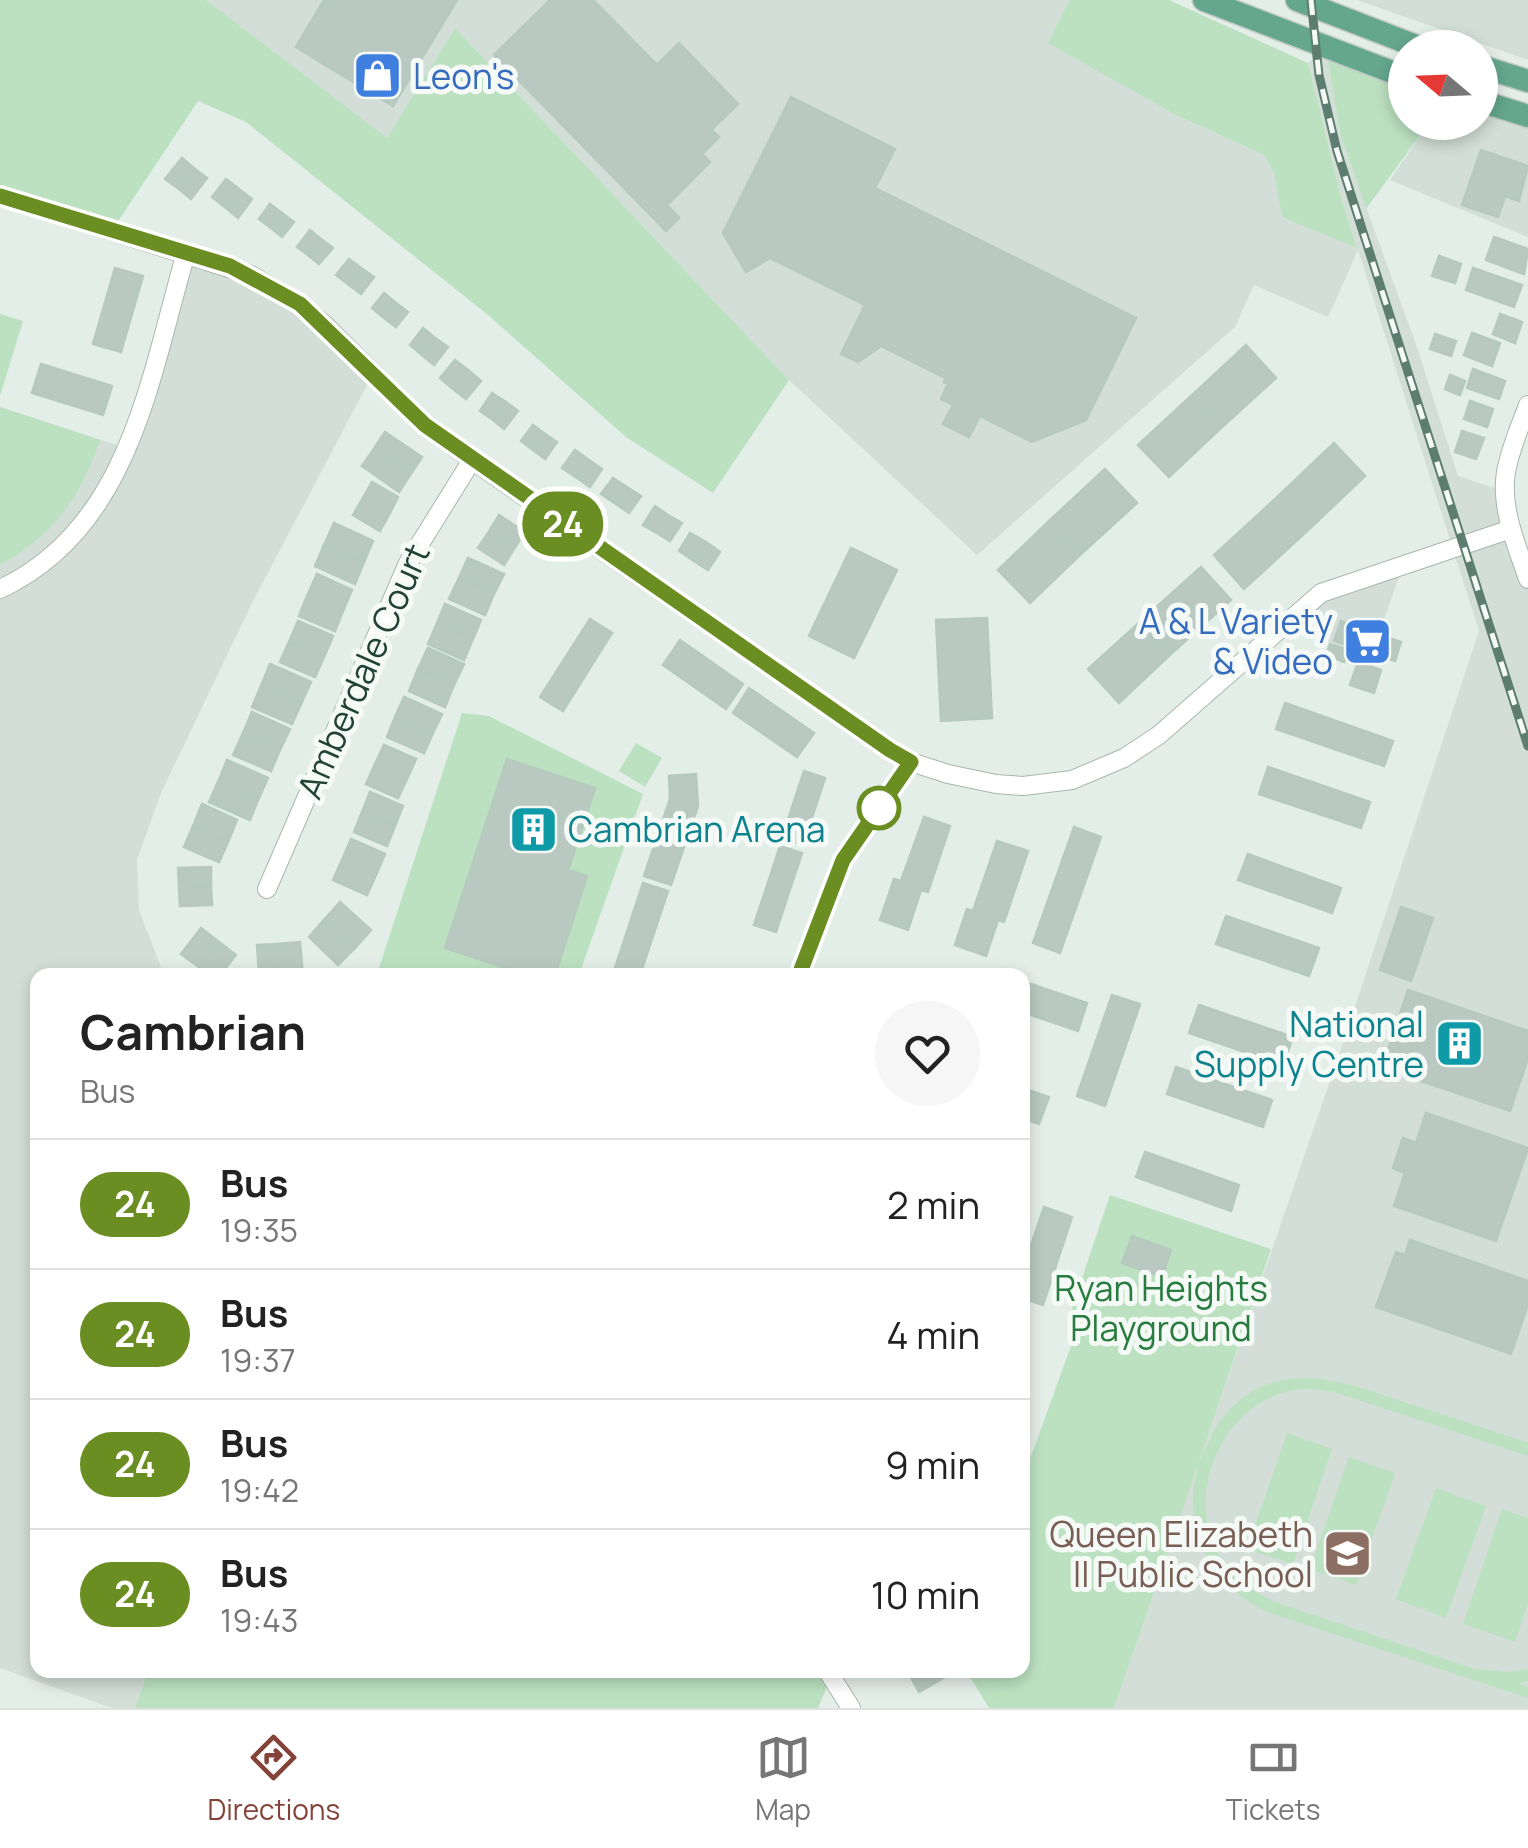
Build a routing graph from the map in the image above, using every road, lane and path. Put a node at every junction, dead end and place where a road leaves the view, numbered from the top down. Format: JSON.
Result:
{"nodes":[{"id":1,"x":1204,"y":0,"type":"edge"},
{"id":2,"x":1297,"y":0,"type":"edge"},
{"id":3,"x":1388,"y":36,"type":"edge"},
{"id":4,"x":1388,"y":70,"type":"edge"},
{"id":5,"x":1498,"y":72,"type":"edge"},
{"id":6,"x":1528,"y":81,"type":"edge"},
{"id":7,"x":1498,"y":107,"type":"edge"},
{"id":8,"x":1528,"y":116,"type":"edge"},
{"id":9,"x":0,"y":196,"type":"edge"},
{"id":10,"x":186,"y":253,"type":"junction"},
{"id":11,"x":1528,"y":405,"type":"edge"},
{"id":12,"x":472,"y":460,"type":"junction"},
{"id":13,"x":1511,"y":529,"type":"junction"},
{"id":14,"x":1528,"y":580,"type":"edge"},
{"id":15,"x":0,"y":589,"type":"edge"},
{"id":16,"x":911,"y":762,"type":"junction"},
{"id":17,"x":267,"y":889,"type":"dead end"},
{"id":18,"x":801,"y":968,"type":"edge"},
{"id":19,"x":832,"y":1678,"type":"edge"},
{"id":20,"x":851,"y":1708,"type":"edge"}],
"edges":[{"from":1,"to":4,"type":"main road"},
{"from":2,"to":3,"type":"main road"},
{"from":5,"to":6,"type":"main road"},
{"from":7,"to":8,"type":"main road"},
{"from":9,"to":10,"type":"street"},
{"from":10,"to":12,"type":"street"},
{"from":10,"to":15,"type":"street"},
{"from":11,"to":13,"type":"street"},
{"from":12,"to":16,"type":"street"},
{"from":12,"to":17,"type":"street","name":"Amberdale Court"},
{"from":13,"to":14,"type":"street"},
{"from":13,"to":16,"type":"street"},
{"from":16,"to":18,"type":"street"},
{"from":19,"to":20,"type":"street"}]}
